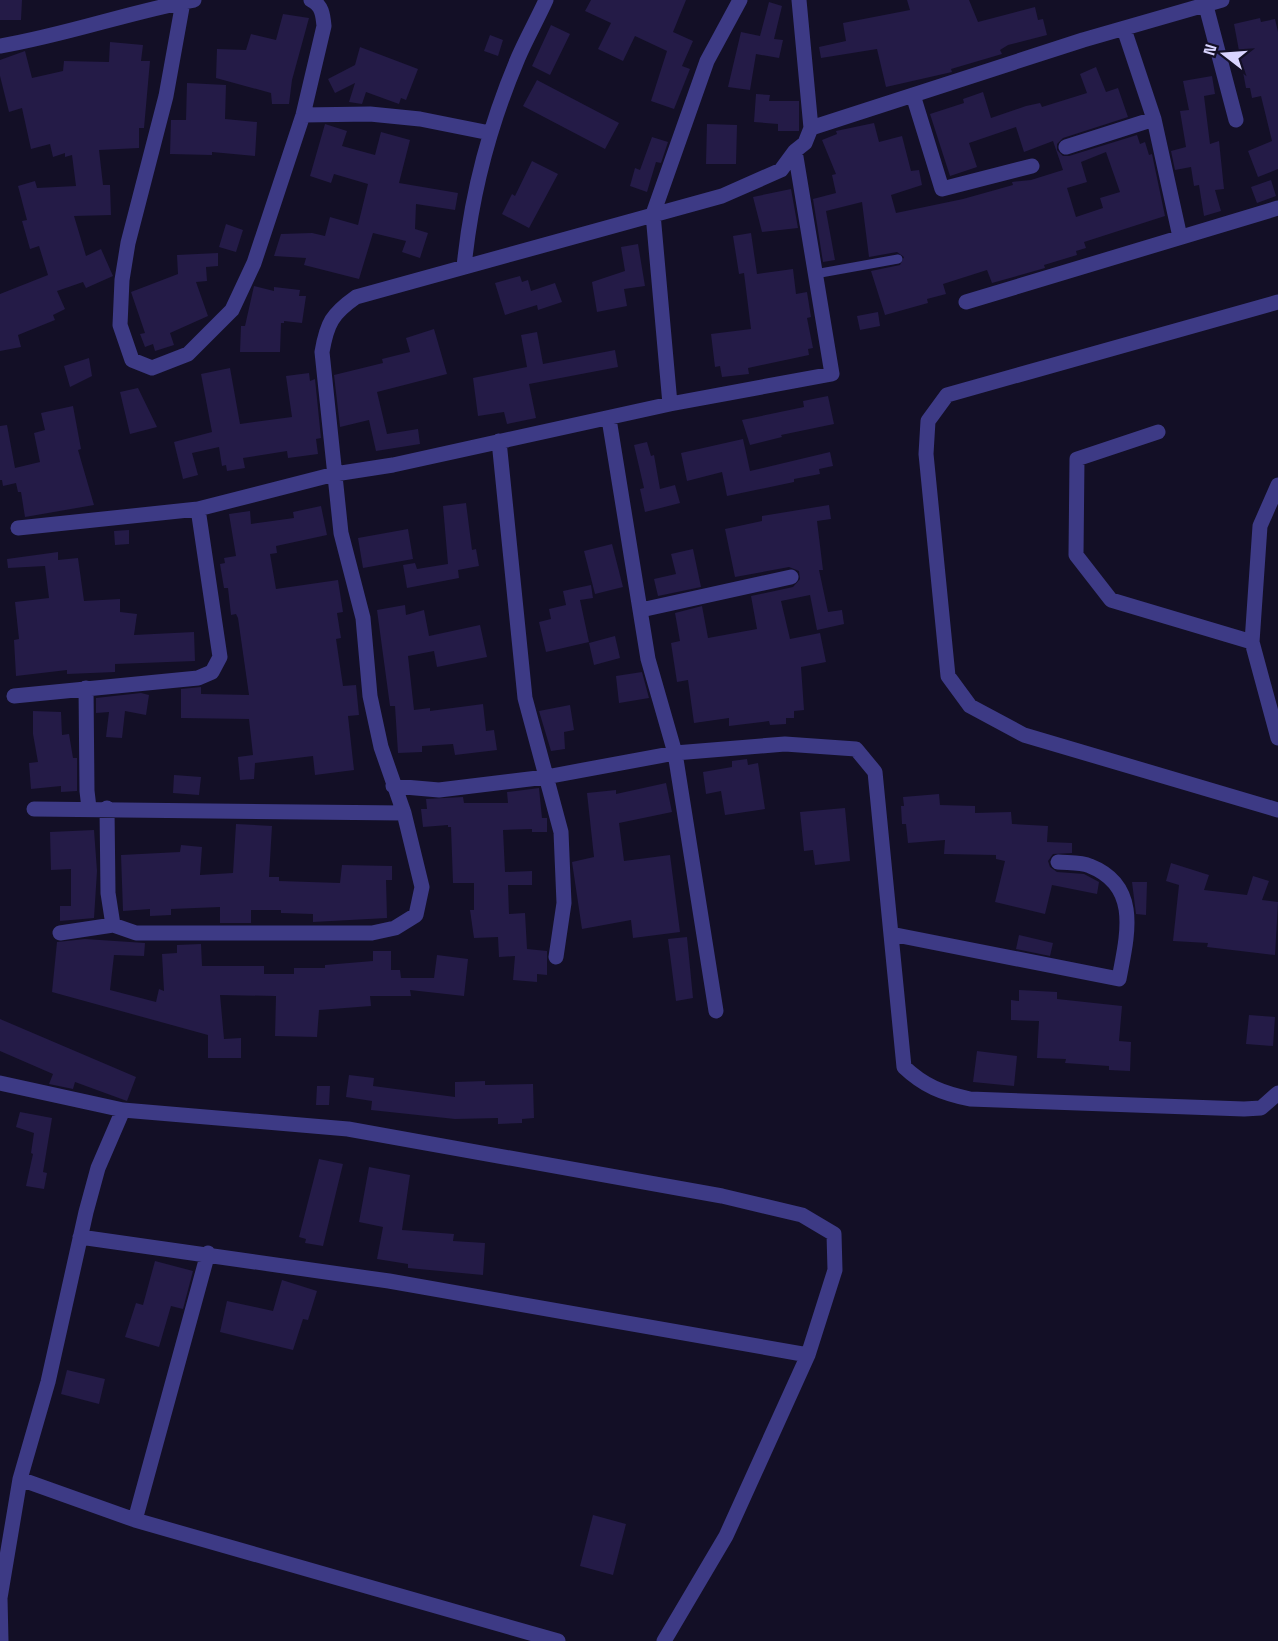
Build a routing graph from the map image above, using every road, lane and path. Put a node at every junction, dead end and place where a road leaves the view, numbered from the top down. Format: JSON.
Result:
{"nodes":[{"id":1,"x":311,"y":0,"type":"edge"},
{"id":2,"x":546,"y":0,"type":"edge"},
{"id":3,"x":740,"y":0,"type":"edge"},
{"id":4,"x":799,"y":0,"type":"edge"},
{"id":5,"x":1222,"y":0,"type":"edge"},
{"id":6,"x":189,"y":1,"type":"edge"},
{"id":7,"x":1206,"y":6,"type":"junction"},
{"id":8,"x":1124,"y":29,"type":"junction"},
{"id":9,"x":0,"y":46,"type":"edge"},
{"id":10,"x":913,"y":94,"type":"junction"},
{"id":11,"x":303,"y":115,"type":"junction"},
{"id":12,"x":1154,"y":118,"type":"junction"},
{"id":13,"x":1236,"y":120,"type":"dead end"},
{"id":14,"x":811,"y":128,"type":"junction"},
{"id":15,"x":490,"y":133,"type":"junction"},
{"id":16,"x":1066,"y":147,"type":"dead end"},
{"id":17,"x":795,"y":151,"type":"junction"},
{"id":18,"x":1032,"y":166,"type":"dead end"},
{"id":19,"x":1278,"y":208,"type":"edge"},
{"id":20,"x":653,"y":214,"type":"junction"},
{"id":21,"x":1180,"y":237,"type":"junction"},
{"id":22,"x":898,"y":259,"type":"dead end"},
{"id":23,"x":464,"y":267,"type":"junction"},
{"id":24,"x":815,"y":274,"type":"junction"},
{"id":25,"x":966,"y":302,"type":"dead end"},
{"id":26,"x":1278,"y":302,"type":"edge"},
{"id":27,"x":670,"y":404,"type":"junction"},
{"id":28,"x":609,"y":419,"type":"junction"},
{"id":29,"x":1158,"y":432,"type":"dead end"},
{"id":30,"x":499,"y":441,"type":"junction"},
{"id":31,"x":335,"y":474,"type":"junction"},
{"id":32,"x":1278,"y":485,"type":"edge"},
{"id":33,"x":198,"y":509,"type":"junction"},
{"id":34,"x":18,"y":528,"type":"dead end"},
{"id":35,"x":791,"y":577,"type":"dead end"},
{"id":36,"x":641,"y":610,"type":"junction"},
{"id":37,"x":1252,"y":642,"type":"junction"},
{"id":38,"x":86,"y":688,"type":"junction"},
{"id":39,"x":14,"y":696,"type":"dead end"},
{"id":40,"x":1278,"y":738,"type":"edge"},
{"id":41,"x":675,"y":753,"type":"junction"},
{"id":42,"x":546,"y":777,"type":"junction"},
{"id":43,"x":393,"y":786,"type":"junction"},
{"id":44,"x":89,"y":808,"type":"junction"},
{"id":45,"x":107,"y":808,"type":"junction"},
{"id":46,"x":33,"y":809,"type":"dead end"},
{"id":47,"x":1278,"y":810,"type":"edge"},
{"id":48,"x":404,"y":813,"type":"junction"},
{"id":49,"x":1058,"y":862,"type":"dead end"},
{"id":50,"x":113,"y":926,"type":"junction"},
{"id":51,"x":60,"y":933,"type":"dead end"},
{"id":52,"x":891,"y":934,"type":"junction"},
{"id":53,"x":556,"y":957,"type":"dead end"},
{"id":54,"x":716,"y":1011,"type":"dead end"},
{"id":55,"x":0,"y":1083,"type":"edge"},
{"id":56,"x":1278,"y":1094,"type":"edge"},
{"id":57,"x":123,"y":1110,"type":"junction"},
{"id":58,"x":80,"y":1237,"type":"junction"},
{"id":59,"x":208,"y":1254,"type":"junction"},
{"id":60,"x":808,"y":1355,"type":"junction"},
{"id":61,"x":20,"y":1479,"type":"junction"},
{"id":62,"x":135,"y":1520,"type":"junction"},
{"id":63,"x":1,"y":1641,"type":"edge"},
{"id":64,"x":558,"y":1641,"type":"edge"},
{"id":65,"x":664,"y":1641,"type":"edge"}],
"edges":[{"from":1,"to":11,"type":"street"},
{"from":2,"to":15,"type":"street"},
{"from":3,"to":20,"type":"street"},
{"from":4,"to":14,"type":"street"},
{"from":5,"to":7,"type":"street"},
{"from":6,"to":9,"type":"street"},
{"from":6,"to":11,"type":"street"},
{"from":7,"to":8,"type":"street"},
{"from":7,"to":13,"type":"street"},
{"from":8,"to":10,"type":"street"},
{"from":8,"to":12,"type":"street"},
{"from":10,"to":14,"type":"street"},
{"from":10,"to":18,"type":"street"},
{"from":11,"to":15,"type":"street"},
{"from":12,"to":16,"type":"street"},
{"from":12,"to":21,"type":"street"},
{"from":14,"to":17,"type":"street"},
{"from":15,"to":23,"type":"street"},
{"from":17,"to":20,"type":"street"},
{"from":17,"to":24,"type":"street"},
{"from":19,"to":21,"type":"street"},
{"from":20,"to":23,"type":"street"},
{"from":20,"to":27,"type":"street"},
{"from":21,"to":25,"type":"street"},
{"from":22,"to":24,"type":"lane"},
{"from":23,"to":31,"type":"street"},
{"from":24,"to":27,"type":"street"},
{"from":26,"to":47,"type":"street"},
{"from":27,"to":28,"type":"street"},
{"from":28,"to":30,"type":"street"},
{"from":28,"to":36,"type":"street"},
{"from":29,"to":37,"type":"street"},
{"from":30,"to":31,"type":"street"},
{"from":30,"to":42,"type":"street"},
{"from":31,"to":33,"type":"street"},
{"from":31,"to":43,"type":"street"},
{"from":32,"to":37,"type":"street"},
{"from":33,"to":34,"type":"street"},
{"from":33,"to":38,"type":"street"},
{"from":35,"to":36,"type":"street"},
{"from":36,"to":41,"type":"street"},
{"from":37,"to":40,"type":"street"},
{"from":38,"to":39,"type":"street"},
{"from":38,"to":44,"type":"street"},
{"from":41,"to":42,"type":"street"},
{"from":41,"to":52,"type":"street"},
{"from":41,"to":54,"type":"street"},
{"from":42,"to":43,"type":"street"},
{"from":42,"to":53,"type":"street"},
{"from":43,"to":48,"type":"street"},
{"from":44,"to":45,"type":"street"},
{"from":44,"to":46,"type":"street"},
{"from":45,"to":48,"type":"street"},
{"from":45,"to":50,"type":"street"},
{"from":48,"to":50,"type":"street"},
{"from":49,"to":52,"type":"street"},
{"from":50,"to":51,"type":"street"},
{"from":52,"to":56,"type":"street"},
{"from":55,"to":57,"type":"street"},
{"from":57,"to":58,"type":"street"},
{"from":57,"to":60,"type":"street"},
{"from":58,"to":59,"type":"street"},
{"from":58,"to":61,"type":"street"},
{"from":59,"to":60,"type":"street"},
{"from":59,"to":62,"type":"street"},
{"from":60,"to":65,"type":"street"},
{"from":61,"to":62,"type":"street"},
{"from":61,"to":63,"type":"street"},
{"from":62,"to":64,"type":"street"}]}
